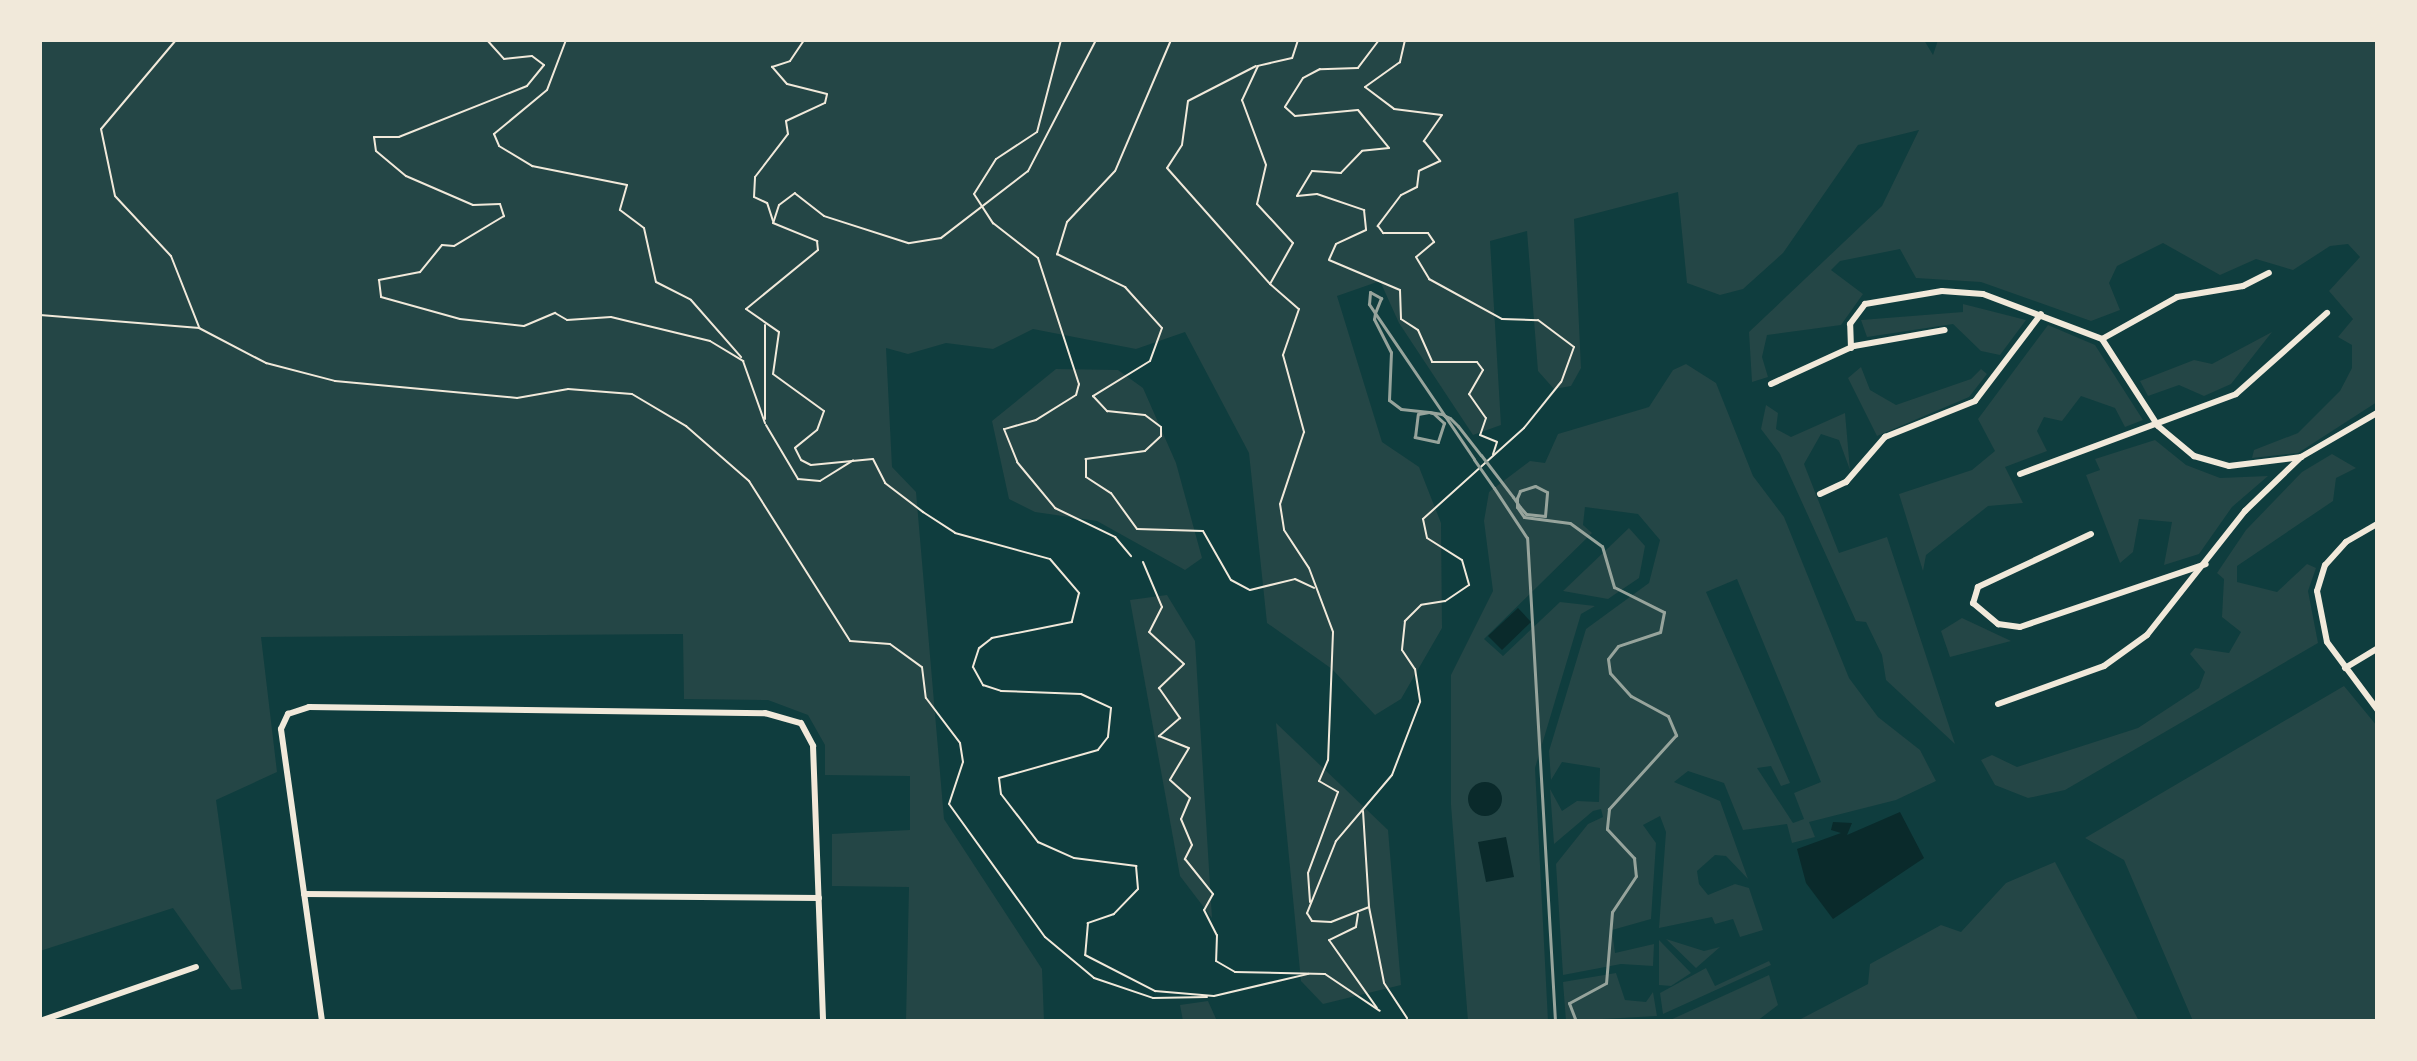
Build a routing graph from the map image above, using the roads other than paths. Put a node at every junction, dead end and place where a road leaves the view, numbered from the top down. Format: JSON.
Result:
{"nodes":[{"id":1,"x":2269,"y":273,"type":"dead end"},
{"id":2,"x":2327,"y":313,"type":"dead end"},
{"id":3,"x":2041,"y":314,"type":"junction"},
{"id":4,"x":1945,"y":330,"type":"dead end"},
{"id":5,"x":2102,"y":339,"type":"junction"},
{"id":6,"x":1851,"y":348,"type":"junction"},
{"id":7,"x":1771,"y":384,"type":"dead end"},
{"id":8,"x":2377,"y":413,"type":"edge"},
{"id":9,"x":2158,"y":426,"type":"junction"},
{"id":10,"x":2301,"y":457,"type":"junction"},
{"id":11,"x":2020,"y":474,"type":"dead end"},
{"id":12,"x":1820,"y":494,"type":"dead end"},
{"id":13,"x":2377,"y":524,"type":"edge"},
{"id":14,"x":2091,"y":534,"type":"dead end"},
{"id":15,"x":2206,"y":564,"type":"junction"},
{"id":16,"x":2377,"y":649,"type":"edge"},
{"id":17,"x":2345,"y":668,"type":"junction"},
{"id":18,"x":1998,"y":704,"type":"dead end"},
{"id":19,"x":2377,"y":709,"type":"edge"},
{"id":20,"x":304,"y":894,"type":"junction"},
{"id":21,"x":819,"y":898,"type":"junction"},
{"id":22,"x":196,"y":967,"type":"dead end"},
{"id":23,"x":40,"y":1021,"type":"edge"},
{"id":24,"x":322,"y":1021,"type":"edge"},
{"id":25,"x":823,"y":1021,"type":"edge"}],
"edges":[{"from":1,"to":5,"type":"street"},
{"from":2,"to":9,"type":"street"},
{"from":3,"to":5,"type":"street"},
{"from":3,"to":6,"type":"street"},
{"from":3,"to":12,"type":"street"},
{"from":4,"to":6,"type":"street"},
{"from":5,"to":9,"type":"street"},
{"from":6,"to":7,"type":"street"},
{"from":8,"to":10,"type":"street"},
{"from":9,"to":10,"type":"street"},
{"from":9,"to":11,"type":"street"},
{"from":10,"to":15,"type":"street"},
{"from":13,"to":17,"type":"street"},
{"from":14,"to":15,"type":"street"},
{"from":15,"to":18,"type":"street"},
{"from":16,"to":17,"type":"street"},
{"from":17,"to":19,"type":"street"},
{"from":20,"to":21,"type":"street"},
{"from":20,"to":21,"type":"street"},
{"from":20,"to":24,"type":"street"},
{"from":21,"to":25,"type":"street"},
{"from":22,"to":23,"type":"street"}]}
